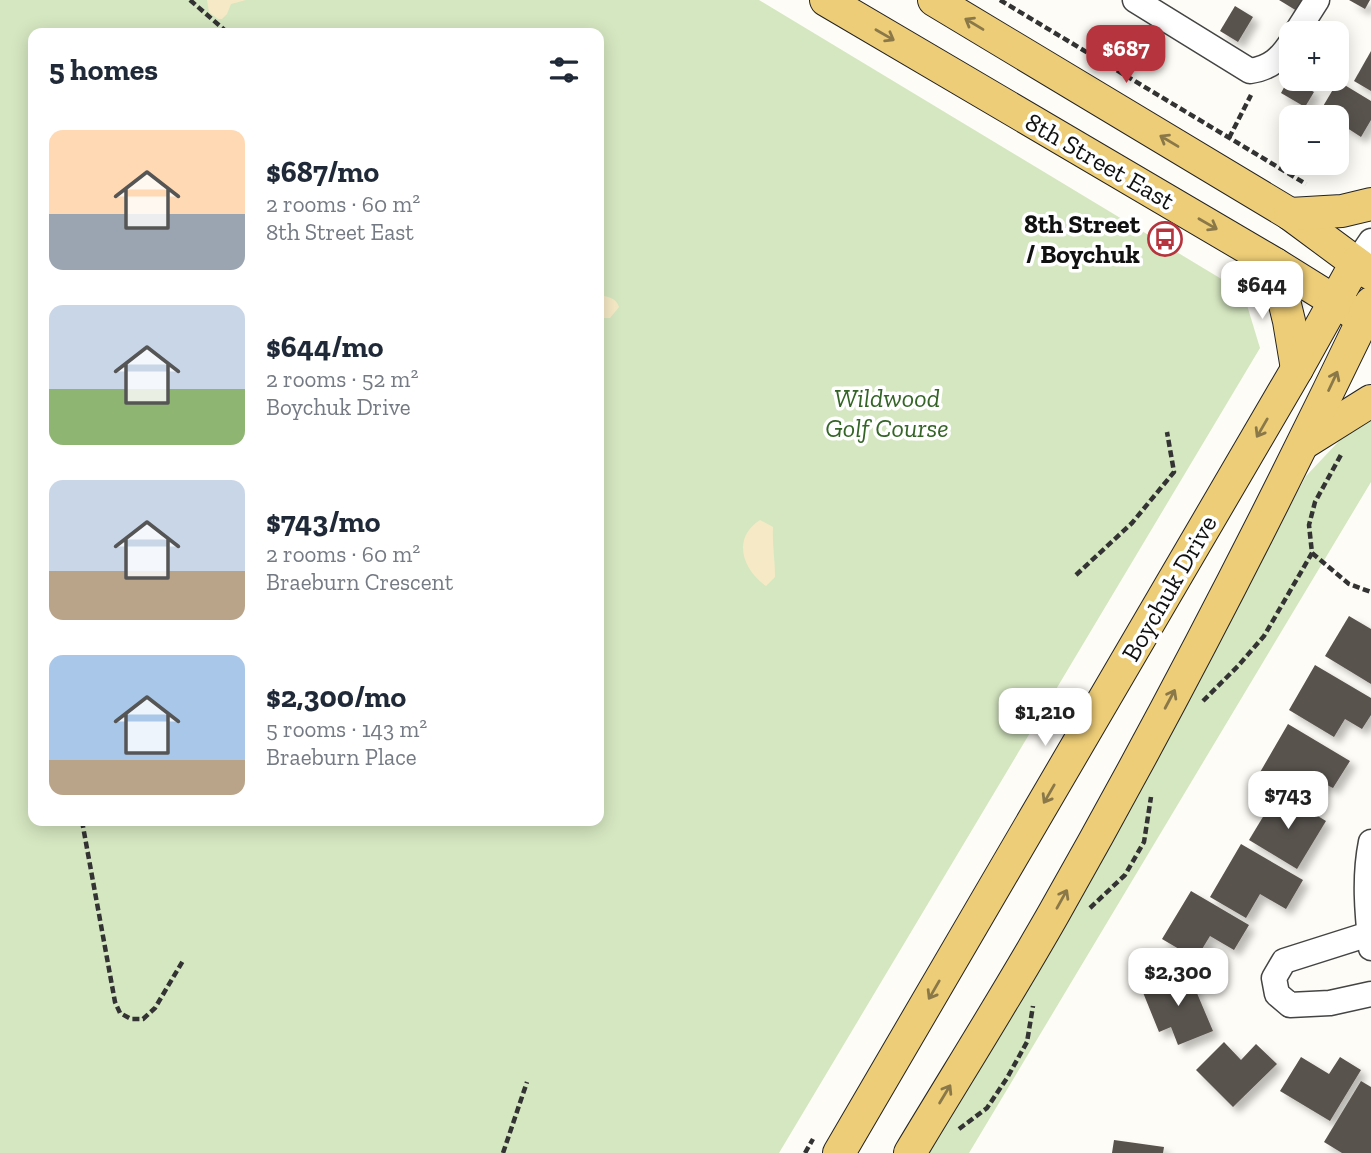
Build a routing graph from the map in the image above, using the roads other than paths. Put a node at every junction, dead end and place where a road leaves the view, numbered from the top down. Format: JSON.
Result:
{"nodes":[{"id":1,"x":826,"y":0,"type":"edge"},
{"id":2,"x":934,"y":0,"type":"edge"},
{"id":3,"x":1135,"y":0,"type":"edge"},
{"id":4,"x":1317,"y":0,"type":"edge"},
{"id":5,"x":1304,"y":21,"type":"edge"},
{"id":6,"x":1279,"y":58,"type":"edge"},
{"id":7,"x":1371,"y":204,"type":"edge"},
{"id":8,"x":1290,"y":214,"type":"junction"},
{"id":9,"x":1366,"y":259,"type":"edge"},
{"id":10,"x":1275,"y":264,"type":"junction"},
{"id":11,"x":1336,"y":301,"type":"junction"},
{"id":12,"x":1368,"y":315,"type":"edge"},
{"id":13,"x":1297,"y":369,"type":"junction"},
{"id":14,"x":1371,"y":401,"type":"edge"},
{"id":15,"x":1304,"y":443,"type":"junction"},
{"id":16,"x":1371,"y":842,"type":"edge"},
{"id":17,"x":1370,"y":941,"type":"edge"},
{"id":18,"x":1371,"y":993,"type":"edge"},
{"id":19,"x":839,"y":1153,"type":"edge"},
{"id":20,"x":910,"y":1153,"type":"edge"}],
"edges":[{"from":1,"to":10,"type":"main road","name":"8th Street East","one_way":true},
{"from":8,"to":2,"type":"main road","name":"8th Street East","one_way":true},
{"from":3,"to":6,"type":"street"},
{"from":4,"to":5,"type":"street"},
{"from":7,"to":8,"type":"main road"},
{"from":8,"to":9,"type":"main road","name":"8th Street East"},
{"from":9,"to":11,"type":"main road","name":"Boychuk Drive"},
{"from":10,"to":11,"type":"main road","name":"8th Street East"},
{"from":10,"to":13,"type":"main road"},
{"from":11,"to":12,"type":"main road","name":"8th Street East"},
{"from":11,"to":13,"type":"main road","name":"Boychuk Drive"},
{"from":15,"to":12,"type":"main road","name":"Boychuk Drive","one_way":true},
{"from":13,"to":19,"type":"main road","name":"Boychuk Drive","one_way":true},
{"from":14,"to":15,"type":"main road"},
{"from":20,"to":15,"type":"main road","name":"Boychuk Drive","one_way":true},
{"from":16,"to":17,"type":"street"},
{"from":17,"to":18,"type":"street"}]}
